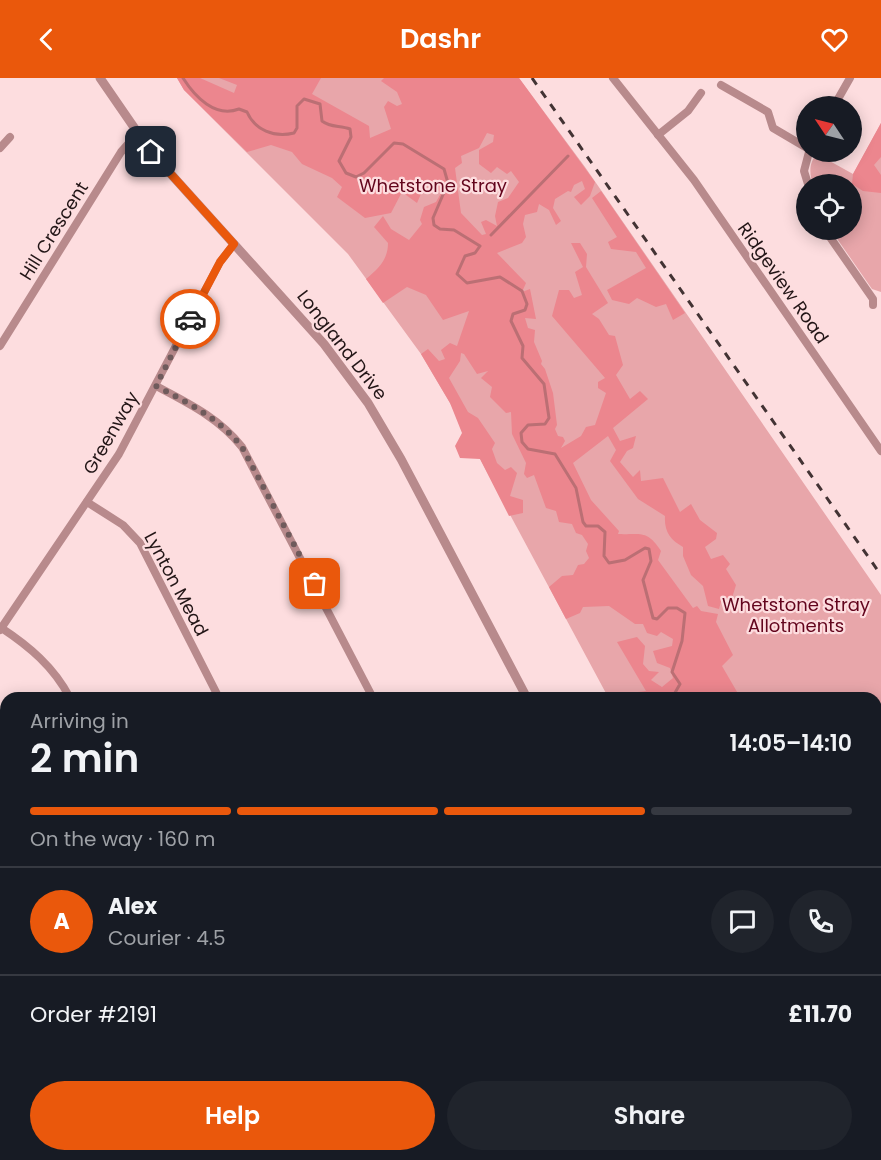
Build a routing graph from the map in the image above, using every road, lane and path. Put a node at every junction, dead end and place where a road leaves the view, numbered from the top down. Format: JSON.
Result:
{"nodes":[{"id":1,"x":100,"y":78,"type":"edge"},
{"id":2,"x":613,"y":78,"type":"edge"},
{"id":3,"x":850,"y":78,"type":"edge"},
{"id":4,"x":721,"y":85,"type":"dead end"},
{"id":5,"x":700,"y":93,"type":"dead end"},
{"id":6,"x":840,"y":96,"type":"edge"},
{"id":7,"x":137,"y":134,"type":"junction"},
{"id":8,"x":658,"y":135,"type":"junction"},
{"id":9,"x":10,"y":137,"type":"dead end"},
{"id":10,"x":796,"y":142,"type":"edge"},
{"id":11,"x":0,"y":148,"type":"edge"},
{"id":12,"x":832,"y":240,"type":"edge"},
{"id":13,"x":234,"y":244,"type":"junction"},
{"id":14,"x":873,"y":305,"type":"dead end"},
{"id":15,"x":0,"y":346,"type":"edge"},
{"id":16,"x":156,"y":386,"type":"junction"},
{"id":17,"x":880,"y":446,"type":"edge"},
{"id":18,"x":87,"y":502,"type":"junction"},
{"id":19,"x":0,"y":628,"type":"edge"},
{"id":20,"x":67,"y":692,"type":"edge"},
{"id":21,"x":216,"y":692,"type":"edge"},
{"id":22,"x":370,"y":692,"type":"edge"},
{"id":23,"x":524,"y":692,"type":"edge"}],
"edges":[{"from":1,"to":7,"type":"street","name":"Longland Drive"},
{"from":2,"to":8,"type":"street","name":"Ridgeview Road"},
{"from":3,"to":6,"type":"street"},
{"from":4,"to":10,"type":"street"},
{"from":5,"to":8,"type":"street"},
{"from":7,"to":13,"type":"street","name":"Longland Drive"},
{"from":7,"to":15,"type":"street","name":"Hill Crescent"},
{"from":8,"to":17,"type":"street","name":"Ridgeview Road"},
{"from":9,"to":11,"type":"street"},
{"from":12,"to":14,"type":"street"},
{"from":13,"to":16,"type":"street","name":"Greenway"},
{"from":13,"to":23,"type":"street","name":"Longland Drive"},
{"from":16,"to":18,"type":"street","name":"Greenway"},
{"from":16,"to":22,"type":"street"},
{"from":18,"to":19,"type":"street","name":"Greenway"},
{"from":18,"to":21,"type":"street","name":"Lynton Mead"},
{"from":19,"to":20,"type":"street"}]}
